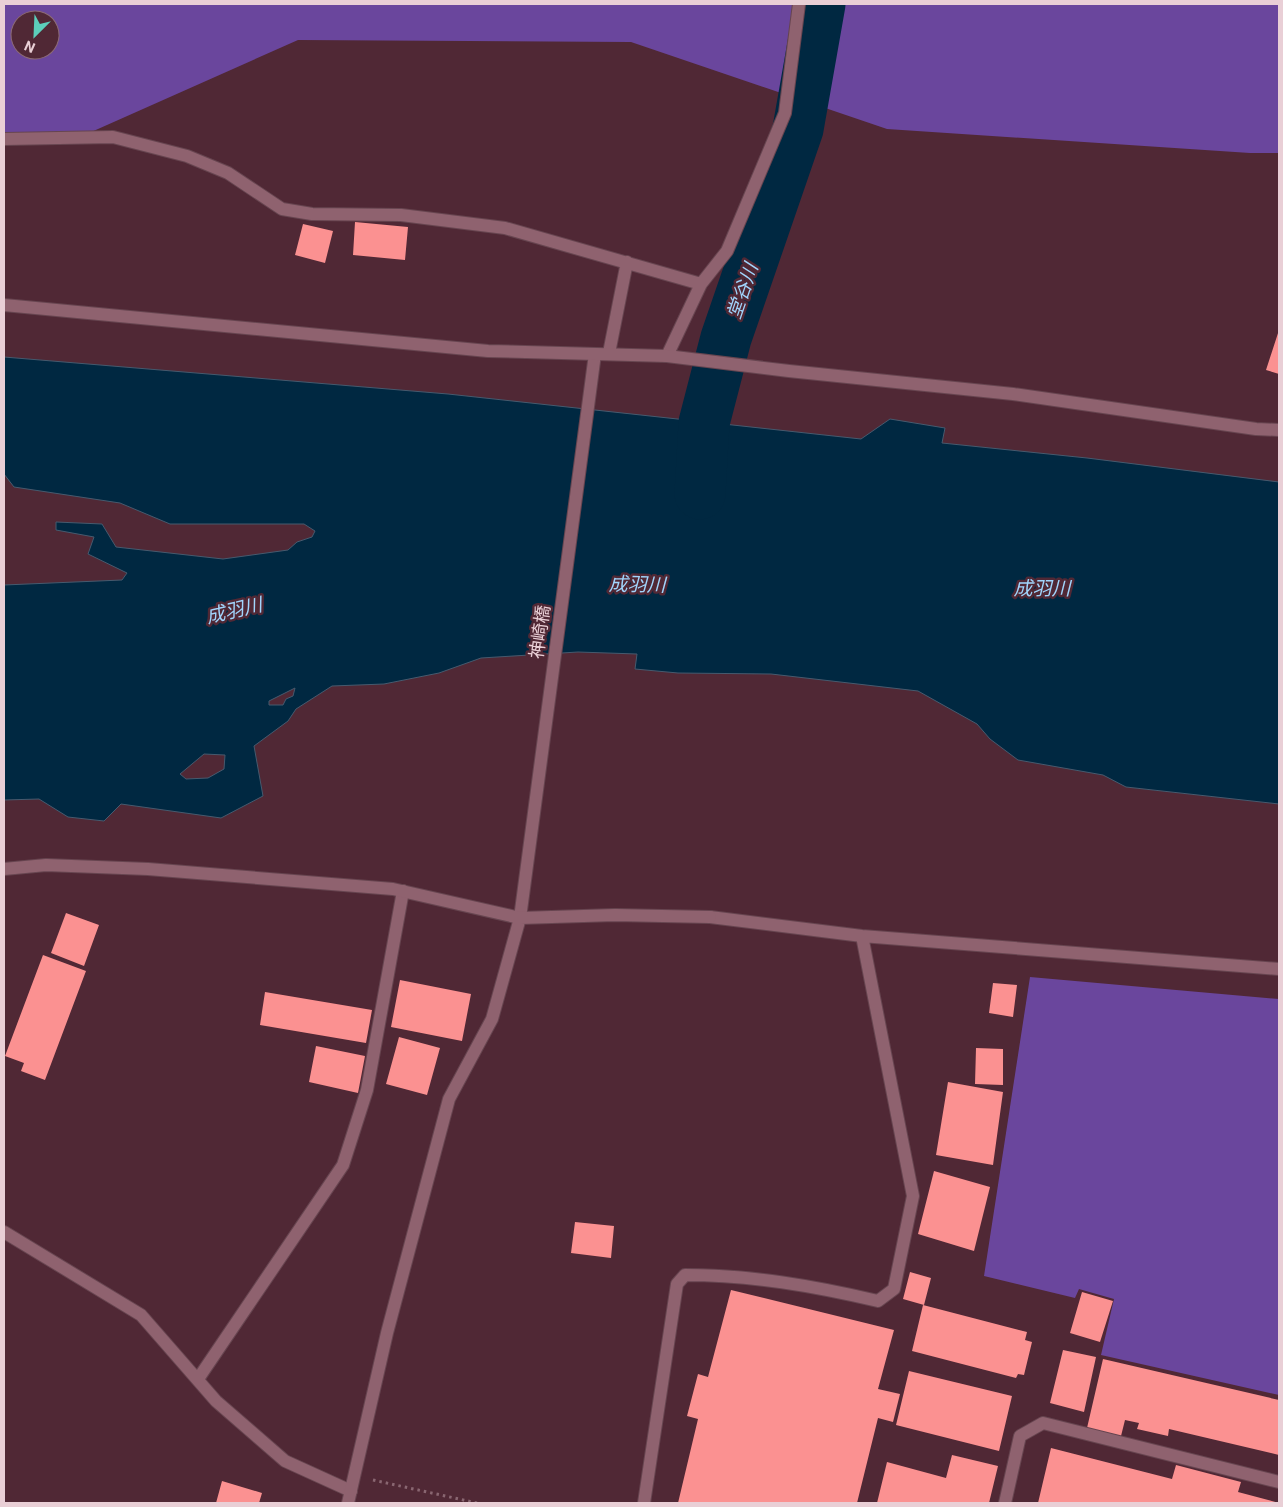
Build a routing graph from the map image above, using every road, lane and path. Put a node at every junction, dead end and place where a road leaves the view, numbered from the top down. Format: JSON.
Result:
{"nodes":[{"id":1,"x":798,"y":4,"type":"edge"},
{"id":2,"x":4,"y":139,"type":"edge"},
{"id":3,"x":627,"y":262,"type":"junction"},
{"id":4,"x":701,"y":284,"type":"junction"},
{"id":5,"x":4,"y":305,"type":"edge"},
{"id":6,"x":609,"y":353,"type":"junction"},
{"id":7,"x":595,"y":354,"type":"junction"},
{"id":8,"x":668,"y":356,"type":"junction"},
{"id":9,"x":1279,"y":430,"type":"edge"},
{"id":10,"x":4,"y":869,"type":"edge"},
{"id":11,"x":403,"y":891,"type":"junction"},
{"id":12,"x":520,"y":918,"type":"junction"},
{"id":13,"x":862,"y":936,"type":"junction"},
{"id":14,"x":1279,"y":969,"type":"edge"},
{"id":15,"x":4,"y":1232,"type":"edge"},
{"id":16,"x":198,"y":1379,"type":"junction"},
{"id":17,"x":354,"y":1476,"type":"junction"},
{"id":18,"x":1279,"y":1482,"type":"edge"},
{"id":19,"x":349,"y":1497,"type":"edge"},
{"id":20,"x":477,"y":1503,"type":"edge"},
{"id":21,"x":644,"y":1503,"type":"edge"},
{"id":22,"x":1005,"y":1503,"type":"edge"}],
"edges":[{"from":1,"to":4,"type":"street"},
{"from":2,"to":3,"type":"street"},
{"from":3,"to":4,"type":"street"},
{"from":3,"to":6,"type":"street"},
{"from":4,"to":8,"type":"street"},
{"from":5,"to":7,"type":"street"},
{"from":6,"to":7,"type":"street"},
{"from":6,"to":8,"type":"street"},
{"from":7,"to":12,"type":"street","name":"神崎橋"},
{"from":8,"to":9,"type":"street"},
{"from":10,"to":11,"type":"street"},
{"from":11,"to":12,"type":"street"},
{"from":11,"to":16,"type":"street"},
{"from":12,"to":13,"type":"street"},
{"from":12,"to":17,"type":"street","name":"神崎橋"},
{"from":13,"to":14,"type":"street"},
{"from":13,"to":21,"type":"street"},
{"from":15,"to":16,"type":"street"},
{"from":16,"to":19,"type":"street"},
{"from":17,"to":19,"type":"street","name":"神崎橋"},
{"from":17,"to":20,"type":"path"},
{"from":18,"to":22,"type":"street"}]}
